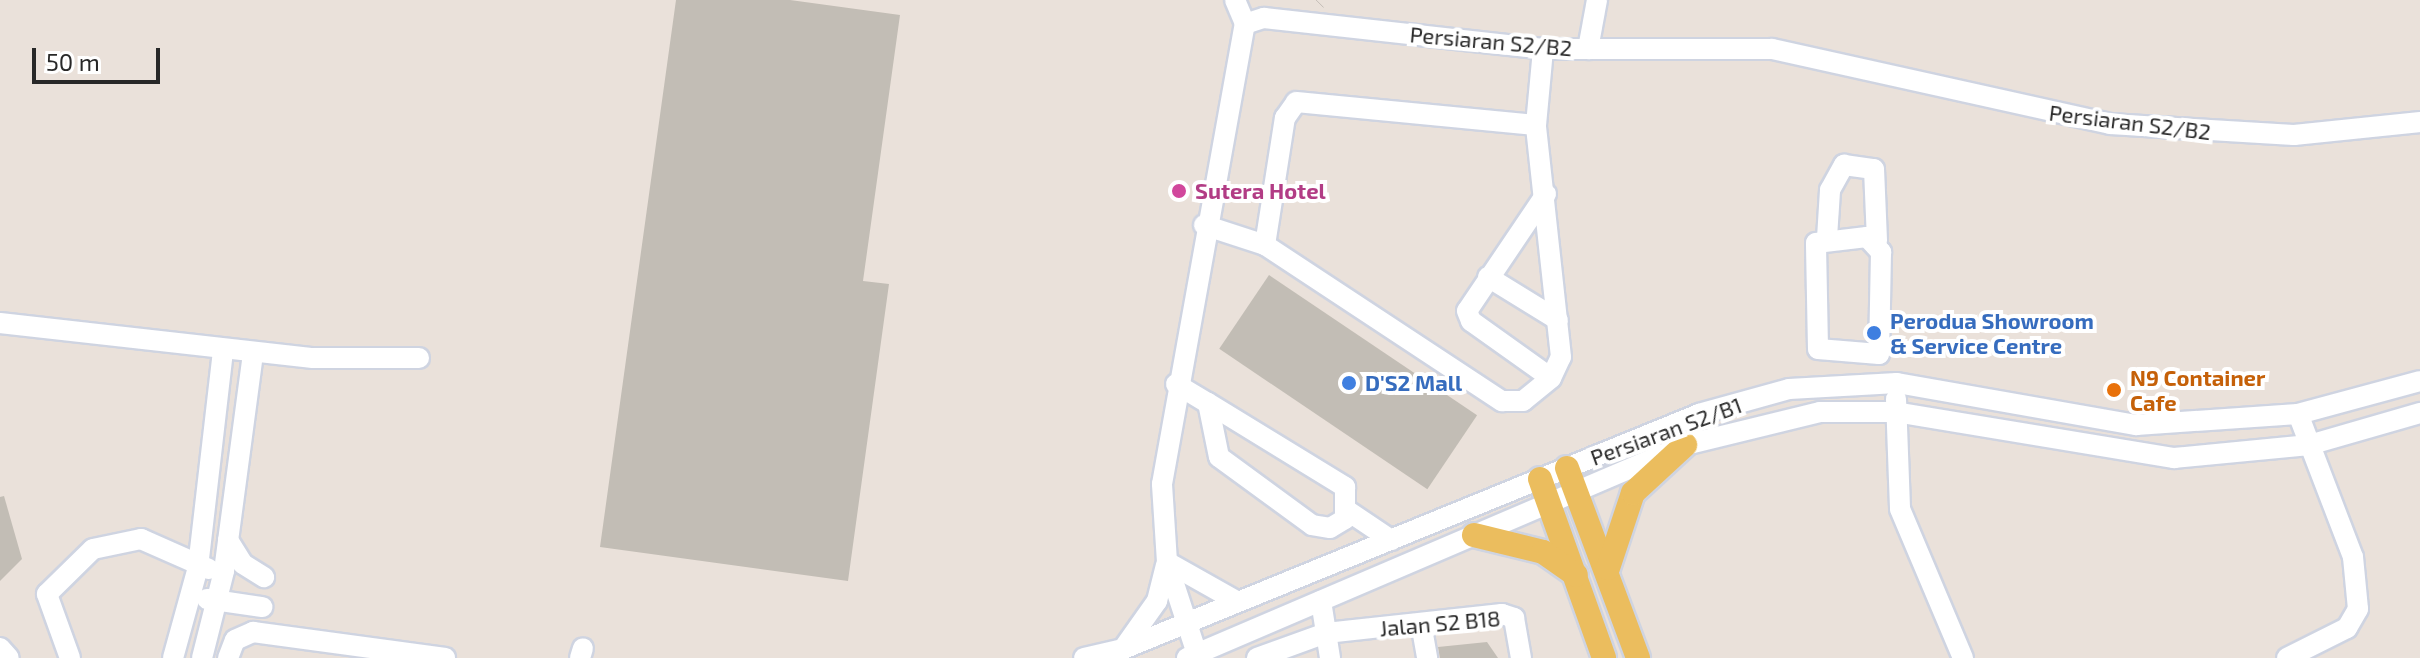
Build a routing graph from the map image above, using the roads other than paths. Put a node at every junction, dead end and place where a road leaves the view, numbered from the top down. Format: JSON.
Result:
{"nodes":[{"id":1,"x":1235,"y":0,"type":"edge"},
{"id":2,"x":1597,"y":0,"type":"edge"},
{"id":3,"x":1245,"y":24,"type":"junction"},
{"id":4,"x":1543,"y":49,"type":"junction"},
{"id":5,"x":1588,"y":49,"type":"junction"},
{"id":6,"x":2420,"y":122,"type":"edge"},
{"id":7,"x":1536,"y":125,"type":"junction"},
{"id":8,"x":1546,"y":194,"type":"junction"},
{"id":9,"x":1204,"y":225,"type":"junction"},
{"id":10,"x":1827,"y":238,"type":"junction"},
{"id":11,"x":1877,"y":241,"type":"junction"},
{"id":12,"x":1265,"y":245,"type":"junction"},
{"id":13,"x":1488,"y":277,"type":"junction"},
{"id":14,"x":1558,"y":320,"type":"junction"},
{"id":15,"x":0,"y":323,"type":"edge"},
{"id":16,"x":223,"y":350,"type":"junction"},
{"id":17,"x":253,"y":353,"type":"junction"},
{"id":18,"x":1867,"y":355,"type":"junction"},
{"id":19,"x":419,"y":358,"type":"dead end"},
{"id":20,"x":1551,"y":378,"type":"junction"},
{"id":21,"x":2420,"y":381,"type":"edge"},
{"id":22,"x":1897,"y":383,"type":"junction"},
{"id":23,"x":1176,"y":384,"type":"junction"},
{"id":24,"x":1868,"y":384,"type":"junction"},
{"id":25,"x":1208,"y":403,"type":"junction"},
{"id":26,"x":1895,"y":412,"type":"junction"},
{"id":27,"x":2420,"y":413,"type":"edge"},
{"id":28,"x":2298,"y":414,"type":"junction"},
{"id":29,"x":1685,"y":445,"type":"junction"},
{"id":30,"x":2309,"y":445,"type":"junction"},
{"id":31,"x":1567,"y":468,"type":"junction"},
{"id":32,"x":1540,"y":479,"type":"junction"},
{"id":33,"x":1577,"y":491,"type":"junction"},
{"id":34,"x":1550,"y":503,"type":"junction"},
{"id":35,"x":1348,"y":511,"type":"junction"},
{"id":36,"x":1474,"y":535,"type":"junction"},
{"id":37,"x":228,"y":540,"type":"junction"},
{"id":38,"x":1391,"y":540,"type":"junction"},
{"id":39,"x":1167,"y":562,"type":"junction"},
{"id":40,"x":198,"y":567,"type":"junction"},
{"id":41,"x":1608,"y":568,"type":"junction"},
{"id":42,"x":224,"y":571,"type":"junction"},
{"id":43,"x":1576,"y":575,"type":"junction"},
{"id":44,"x":264,"y":577,"type":"dead end"},
{"id":45,"x":192,"y":597,"type":"junction"},
{"id":46,"x":219,"y":601,"type":"junction"},
{"id":47,"x":1321,"y":601,"type":"junction"},
{"id":48,"x":1238,"y":602,"type":"junction"},
{"id":49,"x":1187,"y":623,"type":"junction"},
{"id":50,"x":1421,"y":623,"type":"junction"},
{"id":51,"x":1326,"y":633,"type":"junction"},
{"id":52,"x":0,"y":648,"type":"edge"},
{"id":53,"x":204,"y":648,"type":"edge"},
{"id":54,"x":1123,"y":649,"type":"junction"},
{"id":55,"x":1192,"y":656,"type":"edge"},
{"id":56,"x":9,"y":658,"type":"edge"},
{"id":57,"x":70,"y":658,"type":"edge"},
{"id":58,"x":173,"y":658,"type":"edge"},
{"id":59,"x":228,"y":658,"type":"edge"},
{"id":60,"x":445,"y":658,"type":"edge"},
{"id":61,"x":1084,"y":658,"type":"edge"},
{"id":62,"x":1257,"y":658,"type":"edge"},
{"id":63,"x":1330,"y":658,"type":"edge"},
{"id":64,"x":1427,"y":658,"type":"edge"},
{"id":65,"x":1521,"y":658,"type":"edge"},
{"id":66,"x":1604,"y":658,"type":"edge"},
{"id":67,"x":1638,"y":658,"type":"edge"},
{"id":68,"x":1963,"y":658,"type":"edge"},
{"id":69,"x":2287,"y":658,"type":"edge"}],
"edges":[{"from":1,"to":3,"type":"street"},
{"from":2,"to":5,"type":"street"},
{"from":3,"to":4,"type":"street","name":"Persiaran S2/B2"},
{"from":3,"to":9,"type":"street"},
{"from":4,"to":5,"type":"street","name":"Persiaran S2/B2"},
{"from":4,"to":7,"type":"street"},
{"from":5,"to":6,"type":"street","name":"Persiaran S2/B2"},
{"from":7,"to":8,"type":"street"},
{"from":7,"to":12,"type":"street"},
{"from":8,"to":13,"type":"street"},
{"from":8,"to":14,"type":"street"},
{"from":9,"to":12,"type":"street"},
{"from":9,"to":23,"type":"street"},
{"from":10,"to":11,"type":"street"},
{"from":10,"to":11,"type":"street"},
{"from":10,"to":18,"type":"street"},
{"from":11,"to":18,"type":"street"},
{"from":12,"to":20,"type":"street"},
{"from":13,"to":14,"type":"street"},
{"from":13,"to":20,"type":"street"},
{"from":14,"to":20,"type":"street"},
{"from":15,"to":16,"type":"street"},
{"from":16,"to":17,"type":"street"},
{"from":16,"to":40,"type":"street"},
{"from":17,"to":19,"type":"street"},
{"from":17,"to":37,"type":"street"},
{"from":18,"to":24,"type":"street"},
{"from":21,"to":28,"type":"street","name":"Persiaran S2/B1"},
{"from":22,"to":24,"type":"street","name":"Persiaran S2/B1"},
{"from":22,"to":26,"type":"street"},
{"from":22,"to":28,"type":"street","name":"Persiaran S2/B1"},
{"from":23,"to":25,"type":"street"},
{"from":23,"to":39,"type":"street"},
{"from":24,"to":31,"type":"street","name":"Persiaran S2/B1"},
{"from":25,"to":35,"type":"street"},
{"from":25,"to":35,"type":"street"},
{"from":26,"to":29,"type":"street","name":"Persiaran S2/B1"},
{"from":26,"to":30,"type":"street","name":"Persiaran S2/B1"},
{"from":26,"to":68,"type":"street"},
{"from":27,"to":30,"type":"street","name":"Persiaran S2/B1"},
{"from":28,"to":30,"type":"street"},
{"from":29,"to":33,"type":"street","name":"Persiaran S2/B1"},
{"from":29,"to":41,"type":"main road"},
{"from":30,"to":69,"type":"street"},
{"from":31,"to":32,"type":"street","name":"Persiaran S2/B1"},
{"from":31,"to":33,"type":"main road"},
{"from":32,"to":34,"type":"main road"},
{"from":32,"to":38,"type":"street","name":"Persiaran S2/B1"},
{"from":33,"to":34,"type":"street","name":"Persiaran S2/B1"},
{"from":33,"to":41,"type":"main road"},
{"from":34,"to":36,"type":"street","name":"Persiaran S2/B1"},
{"from":34,"to":43,"type":"main road"},
{"from":35,"to":38,"type":"street"},
{"from":36,"to":43,"type":"main road"},
{"from":36,"to":47,"type":"street","name":"Persiaran S2/B1"},
{"from":37,"to":42,"type":"street"},
{"from":37,"to":44,"type":"street"},
{"from":38,"to":48,"type":"street","name":"Persiaran S2/B1"},
{"from":39,"to":48,"type":"street"},
{"from":39,"to":49,"type":"street"},
{"from":39,"to":54,"type":"street"},
{"from":40,"to":42,"type":"street"},
{"from":40,"to":45,"type":"street"},
{"from":40,"to":57,"type":"street"},
{"from":41,"to":67,"type":"main road"},
{"from":42,"to":46,"type":"street"},
{"from":43,"to":66,"type":"main road"},
{"from":45,"to":46,"type":"street"},
{"from":45,"to":58,"type":"street"},
{"from":46,"to":53,"type":"street"},
{"from":46,"to":53,"type":"street"},
{"from":47,"to":51,"type":"street"},
{"from":47,"to":55,"type":"street","name":"Persiaran S2/B1"},
{"from":48,"to":49,"type":"street","name":"Persiaran S2/B1"},
{"from":49,"to":54,"type":"street","name":"Persiaran S2/B1"},
{"from":49,"to":55,"type":"street"},
{"from":50,"to":51,"type":"street","name":"Jalan S2 B18"},
{"from":50,"to":64,"type":"street"},
{"from":50,"to":65,"type":"street","name":"Jalan S2 B18"},
{"from":51,"to":62,"type":"street","name":"Jalan S2 B18"},
{"from":51,"to":63,"type":"street"},
{"from":52,"to":56,"type":"street"},
{"from":54,"to":61,"type":"street","name":"Persiaran S2/B1"},
{"from":59,"to":60,"type":"street"}]}
